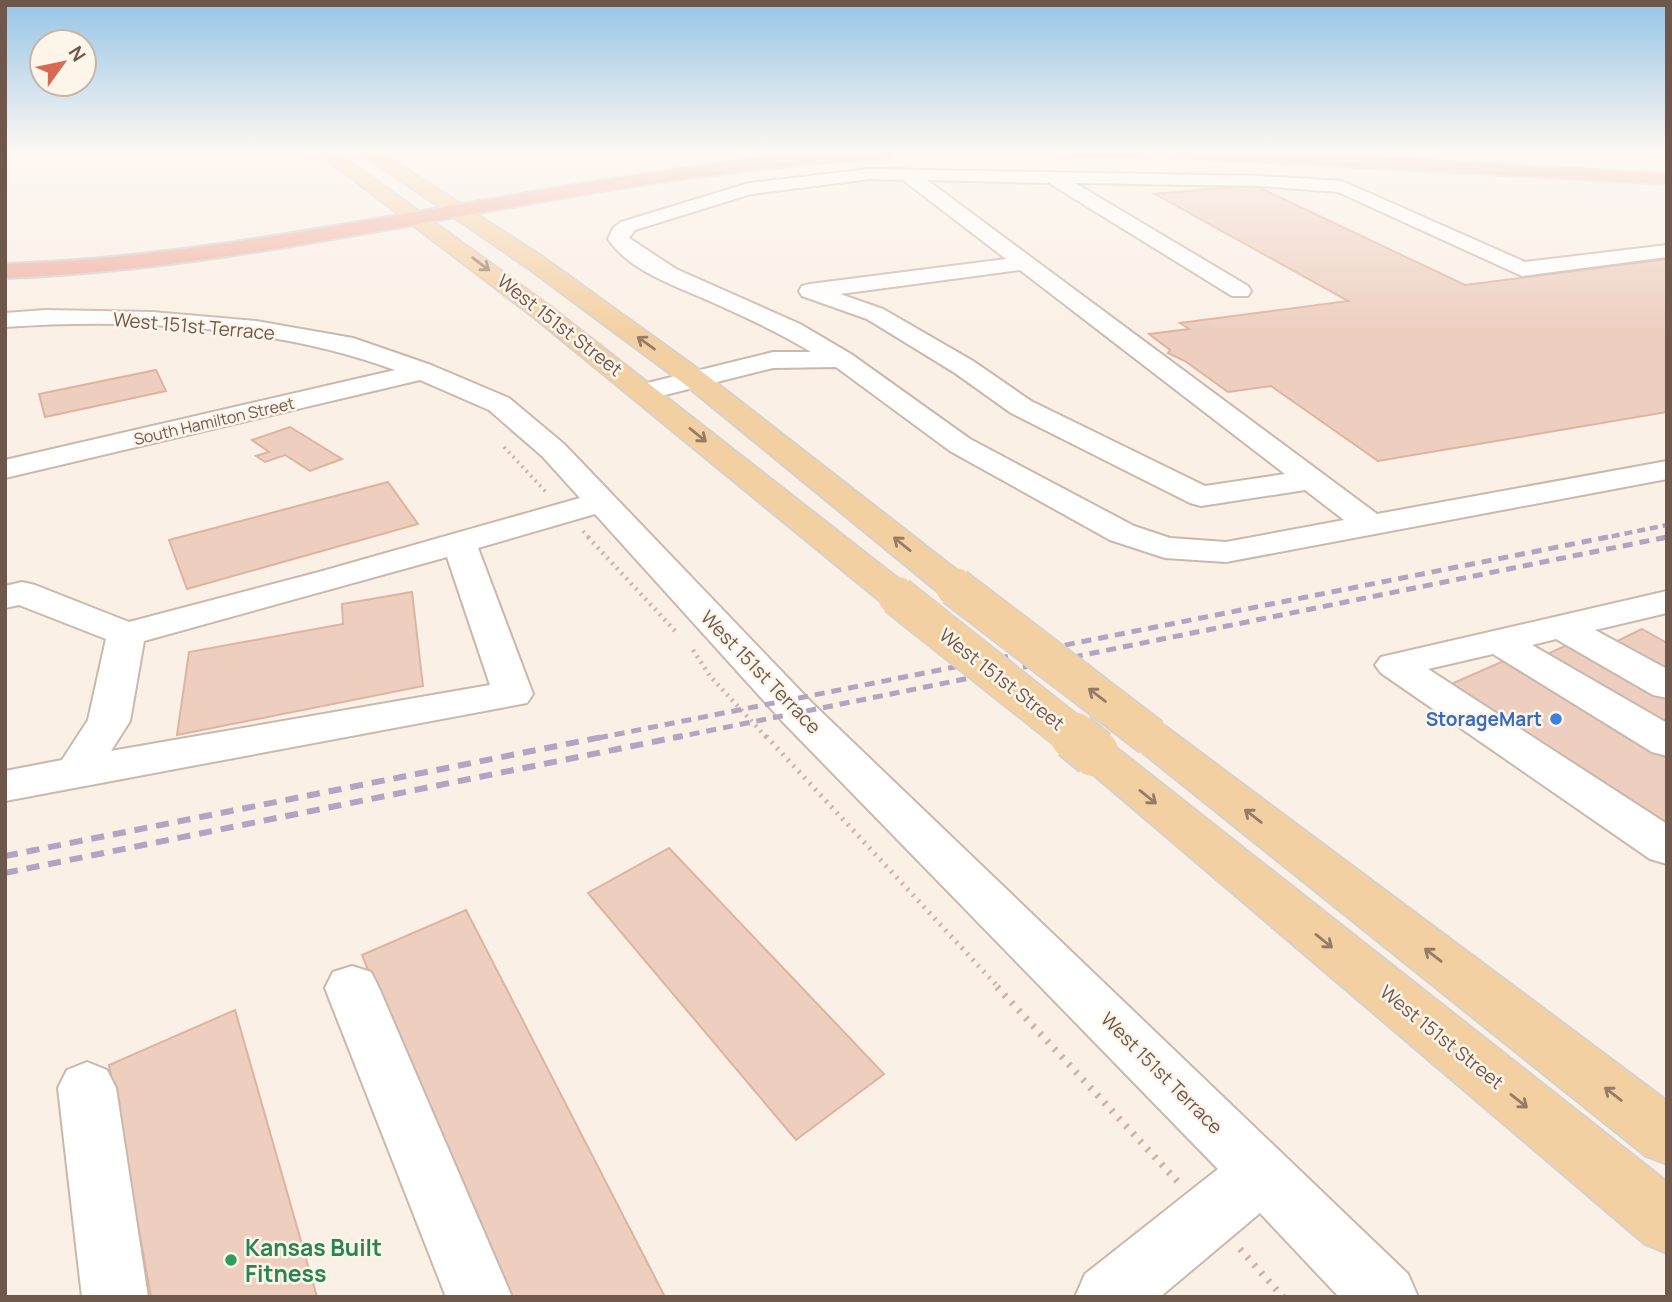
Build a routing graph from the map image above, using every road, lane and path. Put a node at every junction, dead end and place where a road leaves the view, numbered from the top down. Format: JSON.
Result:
{"nodes":[{"id":1,"x":412,"y":213,"type":"edge"},
{"id":2,"x":439,"y":213,"type":"edge"},
{"id":3,"x":461,"y":213,"type":"edge"},
{"id":4,"x":668,"y":213,"type":"edge"},
{"id":5,"x":958,"y":213,"type":"edge"},
{"id":6,"x":1111,"y":213,"type":"edge"},
{"id":7,"x":1399,"y":213,"type":"edge"},
{"id":8,"x":415,"y":215,"type":"junction"},
{"id":9,"x":330,"y":233,"type":"junction"},
{"id":10,"x":447,"y":238,"type":"junction"},
{"id":11,"x":1667,"y":251,"type":"edge"},
{"id":12,"x":5,"y":262,"type":"edge"},
{"id":13,"x":1025,"y":263,"type":"junction"},
{"id":14,"x":5,"y":271,"type":"edge"},
{"id":15,"x":1240,"y":291,"type":"dead end"},
{"id":16,"x":5,"y":320,"type":"edge"},
{"id":17,"x":799,"y":333,"type":"junction"},
{"id":18,"x":842,"y":359,"type":"junction"},
{"id":19,"x":773,"y":360,"type":"junction"},
{"id":20,"x":422,"y":370,"type":"junction"},
{"id":21,"x":696,"y":380,"type":"junction"},
{"id":22,"x":645,"y":392,"type":"junction"},
{"id":23,"x":497,"y":440,"type":"dead end"},
{"id":24,"x":5,"y":469,"type":"edge"},
{"id":25,"x":1667,"y":470,"type":"edge"},
{"id":26,"x":1311,"y":480,"type":"junction"},
{"id":27,"x":583,"y":507,"type":"junction"},
{"id":28,"x":1372,"y":526,"type":"junction"},
{"id":29,"x":459,"y":543,"type":"junction"},
{"id":30,"x":5,"y":597,"type":"edge"},
{"id":31,"x":1667,"y":602,"type":"edge"},
{"id":32,"x":1628,"y":611,"type":"junction"},
{"id":33,"x":1561,"y":626,"type":"junction"},
{"id":34,"x":1667,"y":631,"type":"edge"},
{"id":35,"x":126,"y":634,"type":"junction"},
{"id":36,"x":684,"y":640,"type":"dead end"},
{"id":37,"x":1498,"y":641,"type":"junction"},
{"id":38,"x":693,"y":650,"type":"dead end"},
{"id":39,"x":1667,"y":686,"type":"edge"},
{"id":40,"x":1667,"y":741,"type":"edge"},
{"id":41,"x":76,"y":772,"type":"junction"},
{"id":42,"x":5,"y":786,"type":"edge"},
{"id":43,"x":1667,"y":847,"type":"edge"},
{"id":44,"x":352,"y":988,"type":"dead end"},
{"id":45,"x":87,"y":1088,"type":"dead end"},
{"id":46,"x":1667,"y":1136,"type":"edge"},
{"id":47,"x":1262,"y":1172,"type":"junction"},
{"id":48,"x":1210,"y":1216,"type":"junction"},
{"id":49,"x":1667,"y":1222,"type":"edge"},
{"id":50,"x":115,"y":1297,"type":"edge"},
{"id":51,"x":479,"y":1297,"type":"edge"},
{"id":52,"x":1108,"y":1297,"type":"edge"},
{"id":53,"x":1283,"y":1297,"type":"edge"},
{"id":54,"x":1385,"y":1297,"type":"edge"}],
"edges":[{"from":1,"to":8,"type":"main road","name":"West 151st Street"},
{"from":2,"to":8,"type":"highway"},
{"from":21,"to":3,"type":"main road","name":"West 151st Street","one_way":true},
{"from":4,"to":17,"type":"street"},
{"from":5,"to":13,"type":"street"},
{"from":6,"to":15,"type":"street"},
{"from":7,"to":11,"type":"street"},
{"from":8,"to":9,"type":"highway"},
{"from":8,"to":10,"type":"main road","name":"West 151st Street"},
{"from":8,"to":12,"type":"highway"},
{"from":9,"to":10,"type":"highway"},
{"from":9,"to":14,"type":"highway"},
{"from":10,"to":22,"type":"main road","name":"West 151st Street","one_way":true},
{"from":13,"to":26,"type":"street"},
{"from":13,"to":26,"type":"street"},
{"from":16,"to":20,"type":"street","name":"West 151st Terrace"},
{"from":17,"to":18,"type":"street"},
{"from":17,"to":19,"type":"street"},
{"from":18,"to":19,"type":"street"},
{"from":18,"to":28,"type":"street"},
{"from":19,"to":21,"type":"street"},
{"from":20,"to":24,"type":"street","name":"South Hamilton Street"},
{"from":20,"to":27,"type":"street","name":"West 151st Terrace"},
{"from":21,"to":22,"type":"street"},
{"from":46,"to":21,"type":"main road","name":"West 151st Street","one_way":true,"bridge":true},
{"from":22,"to":49,"type":"main road","name":"West 151st Street","one_way":true,"bridge":true},
{"from":23,"to":27,"type":"path"},
{"from":25,"to":28,"type":"street"},
{"from":26,"to":28,"type":"street"},
{"from":27,"to":29,"type":"street"},
{"from":27,"to":36,"type":"path"},
{"from":27,"to":47,"type":"street","name":"West 151st Terrace"},
{"from":29,"to":35,"type":"street"},
{"from":29,"to":41,"type":"street"},
{"from":30,"to":35,"type":"street"},
{"from":31,"to":32,"type":"street"},
{"from":32,"to":33,"type":"street"},
{"from":32,"to":34,"type":"street"},
{"from":33,"to":37,"type":"street"},
{"from":33,"to":39,"type":"street"},
{"from":35,"to":41,"type":"street"},
{"from":37,"to":40,"type":"street"},
{"from":37,"to":43,"type":"street"},
{"from":38,"to":48,"type":"path"},
{"from":41,"to":42,"type":"street"},
{"from":44,"to":51,"type":"street"},
{"from":45,"to":50,"type":"street"},
{"from":47,"to":48,"type":"street"},
{"from":47,"to":54,"type":"street","name":"West 151st Terrace"},
{"from":48,"to":52,"type":"street"},
{"from":48,"to":53,"type":"path"}]}
